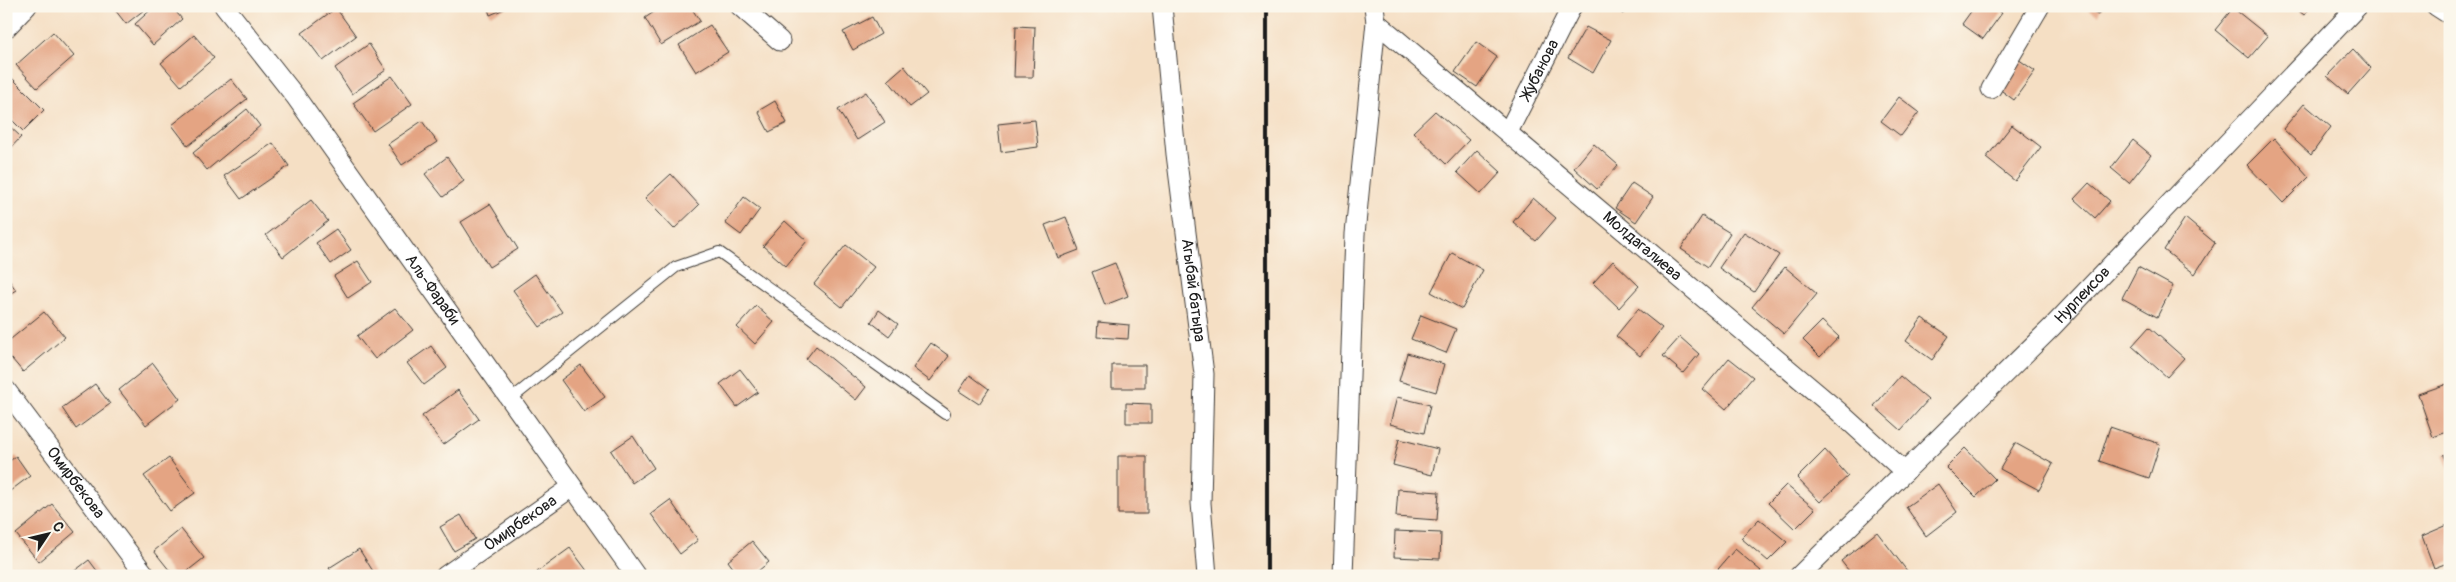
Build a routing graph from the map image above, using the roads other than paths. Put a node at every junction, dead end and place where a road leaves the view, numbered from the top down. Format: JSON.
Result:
{"nodes":[{"id":1,"x":27,"y":6,"type":"edge"},
{"id":2,"x":224,"y":6,"type":"edge"},
{"id":3,"x":740,"y":6,"type":"edge"},
{"id":4,"x":1162,"y":6,"type":"edge"},
{"id":5,"x":1572,"y":6,"type":"edge"},
{"id":6,"x":2040,"y":6,"type":"edge"},
{"id":7,"x":2358,"y":6,"type":"edge"},
{"id":8,"x":2436,"y":6,"type":"edge"},
{"id":9,"x":1375,"y":14,"type":"edge"},
{"id":10,"x":2450,"y":15,"type":"edge"},
{"id":11,"x":6,"y":28,"type":"edge"},
{"id":12,"x":780,"y":41,"type":"dead end"},
{"id":13,"x":1991,"y":89,"type":"dead end"},
{"id":14,"x":1508,"y":132,"type":"junction"},
{"id":15,"x":6,"y":390,"type":"edge"},
{"id":16,"x":511,"y":399,"type":"junction"},
{"id":17,"x":945,"y":414,"type":"dead end"},
{"id":18,"x":1905,"y":472,"type":"junction"},
{"id":19,"x":572,"y":487,"type":"junction"},
{"id":20,"x":146,"y":576,"type":"edge"},
{"id":21,"x":445,"y":576,"type":"edge"},
{"id":22,"x":636,"y":576,"type":"edge"},
{"id":23,"x":1207,"y":576,"type":"edge"},
{"id":24,"x":1343,"y":576,"type":"edge"},
{"id":25,"x":1799,"y":576,"type":"edge"}],
"edges":[{"from":1,"to":11,"type":"street"},
{"from":2,"to":16,"type":"street","name":"Аль-Фараби"},
{"from":3,"to":12,"type":"street"},
{"from":4,"to":23,"type":"street","name":"Агыбай батыра"},
{"from":5,"to":14,"type":"street","name":"Жубанова"},
{"from":6,"to":13,"type":"street"},
{"from":7,"to":18,"type":"street","name":"Нурпеисов"},
{"from":8,"to":10,"type":"street"},
{"from":9,"to":14,"type":"street","name":"Молдагалиева"},
{"from":9,"to":24,"type":"street"},
{"from":14,"to":18,"type":"street","name":"Молдагалиева"},
{"from":15,"to":20,"type":"street","name":"Омирбекова"},
{"from":16,"to":17,"type":"lane"},
{"from":16,"to":19,"type":"street","name":"Аль-Фараби"},
{"from":18,"to":25,"type":"street","name":"Нурпеисов"},
{"from":19,"to":21,"type":"street","name":"Омирбекова"},
{"from":19,"to":22,"type":"street","name":"Аль-Фараби"}]}
